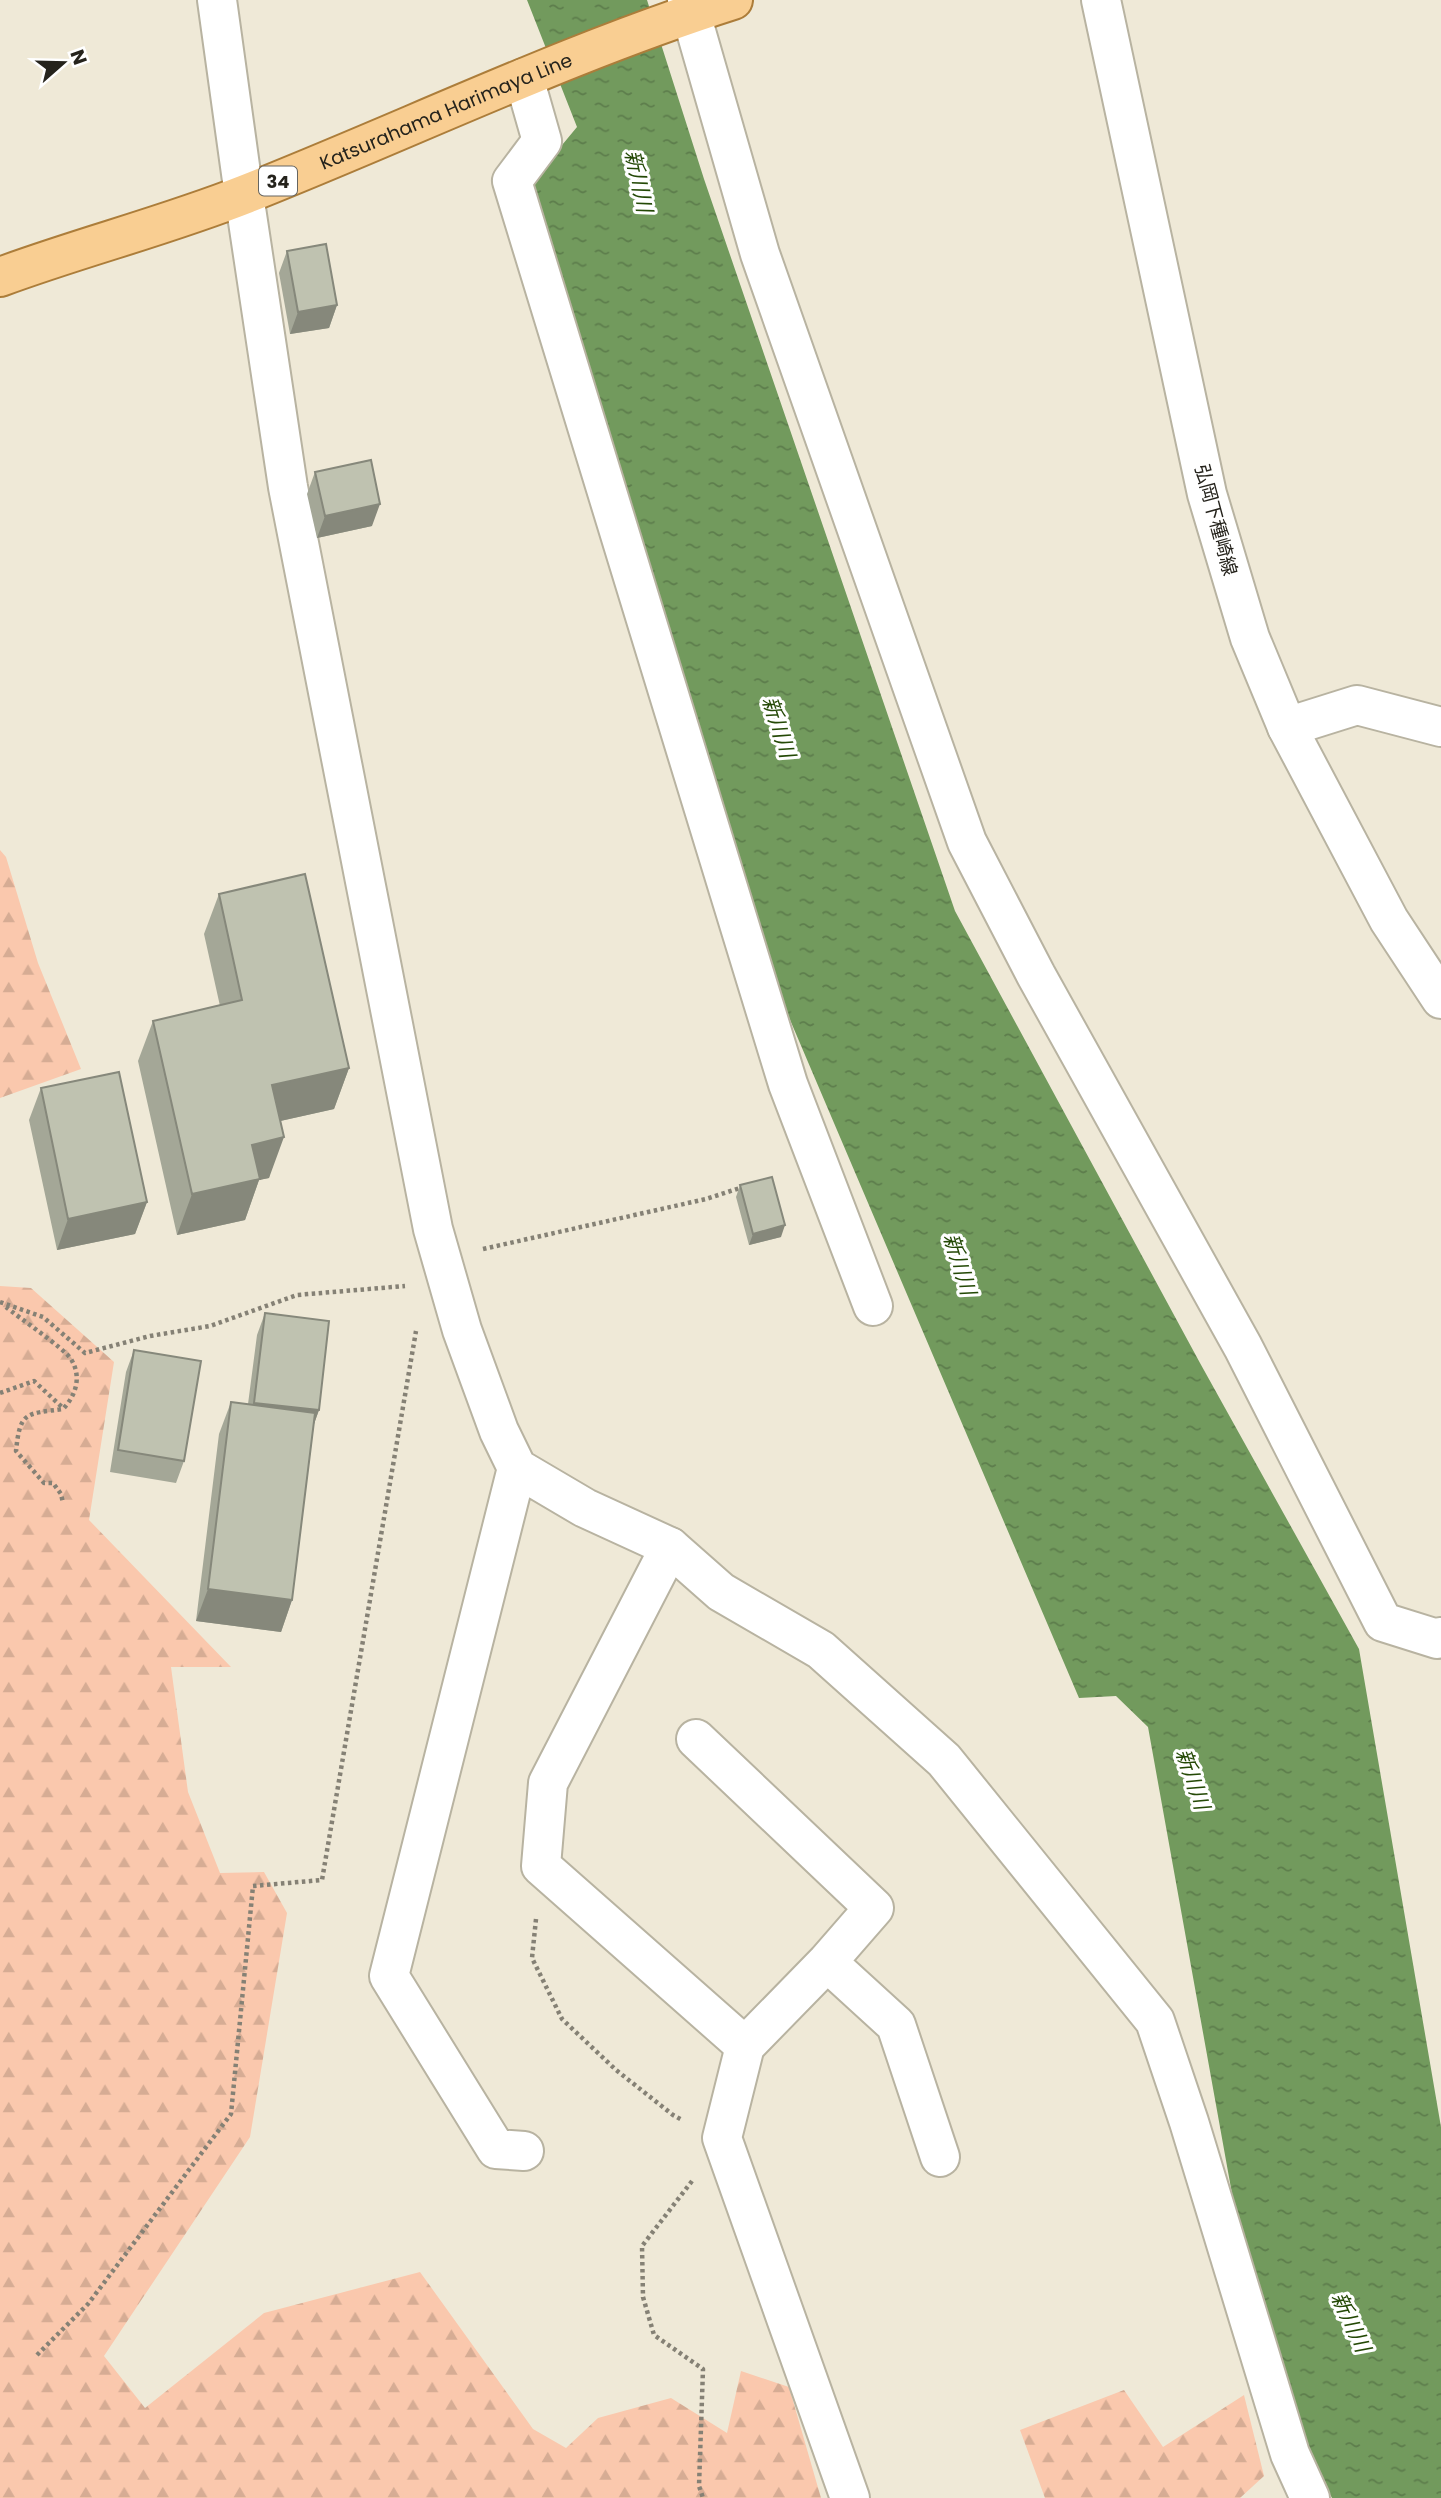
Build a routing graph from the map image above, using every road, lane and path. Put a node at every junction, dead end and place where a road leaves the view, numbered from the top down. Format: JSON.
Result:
{"nodes":[{"id":1,"x":217,"y":0,"type":"edge"},
{"id":2,"x":733,"y":0,"type":"edge"},
{"id":3,"x":1101,"y":0,"type":"edge"},
{"id":4,"x":682,"y":12,"type":"edge"},
{"id":5,"x":537,"y":72,"type":"junction"},
{"id":6,"x":244,"y":195,"type":"junction"},
{"id":7,"x":0,"y":277,"type":"edge"},
{"id":8,"x":1287,"y":727,"type":"junction"},
{"id":9,"x":1441,"y":727,"type":"edge"},
{"id":10,"x":1441,"y":999,"type":"edge"},
{"id":11,"x":743,"y":1186,"type":"edge"},
{"id":12,"x":445,"y":1271,"type":"junction"},
{"id":13,"x":0,"y":1302,"type":"edge"},
{"id":14,"x":873,"y":1306,"type":"dead end"},
{"id":15,"x":0,"y":1393,"type":"edge"},
{"id":16,"x":63,"y":1409,"type":"junction"},
{"id":17,"x":517,"y":1468,"type":"junction"},
{"id":18,"x":63,"y":1503,"type":"dead end"},
{"id":19,"x":670,"y":1547,"type":"junction"},
{"id":20,"x":1441,"y":1637,"type":"edge"},
{"id":21,"x":696,"y":1739,"type":"dead end"},
{"id":22,"x":541,"y":1866,"type":"junction"},
{"id":23,"x":827,"y":1962,"type":"junction"},
{"id":24,"x":745,"y":2046,"type":"junction"},
{"id":25,"x":722,"y":2138,"type":"junction"},
{"id":26,"x":524,"y":2151,"type":"dead end"},
{"id":27,"x":940,"y":2157,"type":"dead end"},
{"id":28,"x":37,"y":2355,"type":"dead end"},
{"id":29,"x":703,"y":2498,"type":"edge"},
{"id":30,"x":850,"y":2498,"type":"edge"},
{"id":31,"x":1310,"y":2498,"type":"edge"}],
"edges":[{"from":1,"to":6,"type":"street"},
{"from":2,"to":4,"type":"main road","name":"Katsurahama Harimaya Line","number":"34"},
{"from":3,"to":8,"type":"street","name":"弘岡下種崎線"},
{"from":4,"to":5,"type":"main road","name":"Katsurahama Harimaya Line","number":"34"},
{"from":4,"to":20,"type":"street"},
{"from":5,"to":6,"type":"main road","name":"Katsurahama Harimaya Line","number":"34"},
{"from":5,"to":14,"type":"street"},
{"from":6,"to":7,"type":"main road","name":"Katsurahama Harimaya Line","number":"34"},
{"from":6,"to":12,"type":"street"},
{"from":8,"to":9,"type":"street"},
{"from":8,"to":10,"type":"street","name":"弘岡下種崎線"},
{"from":11,"to":12,"type":"path"},
{"from":12,"to":13,"type":"path"},
{"from":12,"to":17,"type":"street"},
{"from":12,"to":28,"type":"path"},
{"from":13,"to":16,"type":"path"},
{"from":15,"to":16,"type":"path"},
{"from":16,"to":18,"type":"path"},
{"from":17,"to":19,"type":"street"},
{"from":17,"to":26,"type":"street"},
{"from":19,"to":22,"type":"street"},
{"from":19,"to":31,"type":"street"},
{"from":21,"to":23,"type":"street"},
{"from":22,"to":24,"type":"street"},
{"from":22,"to":25,"type":"path"},
{"from":23,"to":24,"type":"street"},
{"from":23,"to":27,"type":"street"},
{"from":24,"to":25,"type":"street"},
{"from":25,"to":29,"type":"path"},
{"from":25,"to":30,"type":"street"}]}
